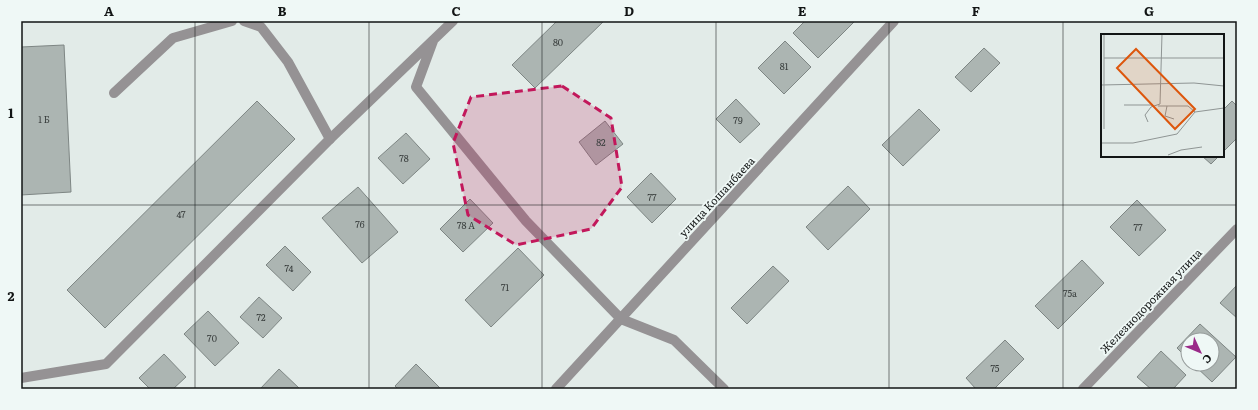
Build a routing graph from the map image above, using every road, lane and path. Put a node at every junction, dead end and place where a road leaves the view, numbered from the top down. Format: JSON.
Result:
{"nodes":[{"id":1,"x":232,"y":21,"type":"edge"},
{"id":2,"x":244,"y":21,"type":"edge"},
{"id":3,"x":446,"y":21,"type":"edge"},
{"id":4,"x":453,"y":21,"type":"edge"},
{"id":5,"x":894,"y":21,"type":"edge"},
{"id":6,"x":434,"y":37,"type":"junction"},
{"id":7,"x":114,"y":93,"type":"dead end"},
{"id":8,"x":330,"y":139,"type":"junction"},
{"id":9,"x":1237,"y":229,"type":"edge"},
{"id":10,"x":621,"y":319,"type":"junction"},
{"id":11,"x":21,"y":378,"type":"edge"},
{"id":12,"x":556,"y":389,"type":"edge"},
{"id":13,"x":724,"y":389,"type":"edge"},
{"id":14,"x":1083,"y":389,"type":"edge"}],
"edges":[{"from":1,"to":7,"type":"street"},
{"from":2,"to":8,"type":"street"},
{"from":3,"to":6,"type":"street"},
{"from":4,"to":6,"type":"street"},
{"from":5,"to":10,"type":"street","name":"улица Кошанбаева"},
{"from":6,"to":8,"type":"street"},
{"from":6,"to":10,"type":"street"},
{"from":8,"to":11,"type":"street"},
{"from":9,"to":14,"type":"street","name":"Железнодорожная улица"},
{"from":10,"to":12,"type":"street","name":"улица Кошанбаева"},
{"from":10,"to":13,"type":"street"}]}
